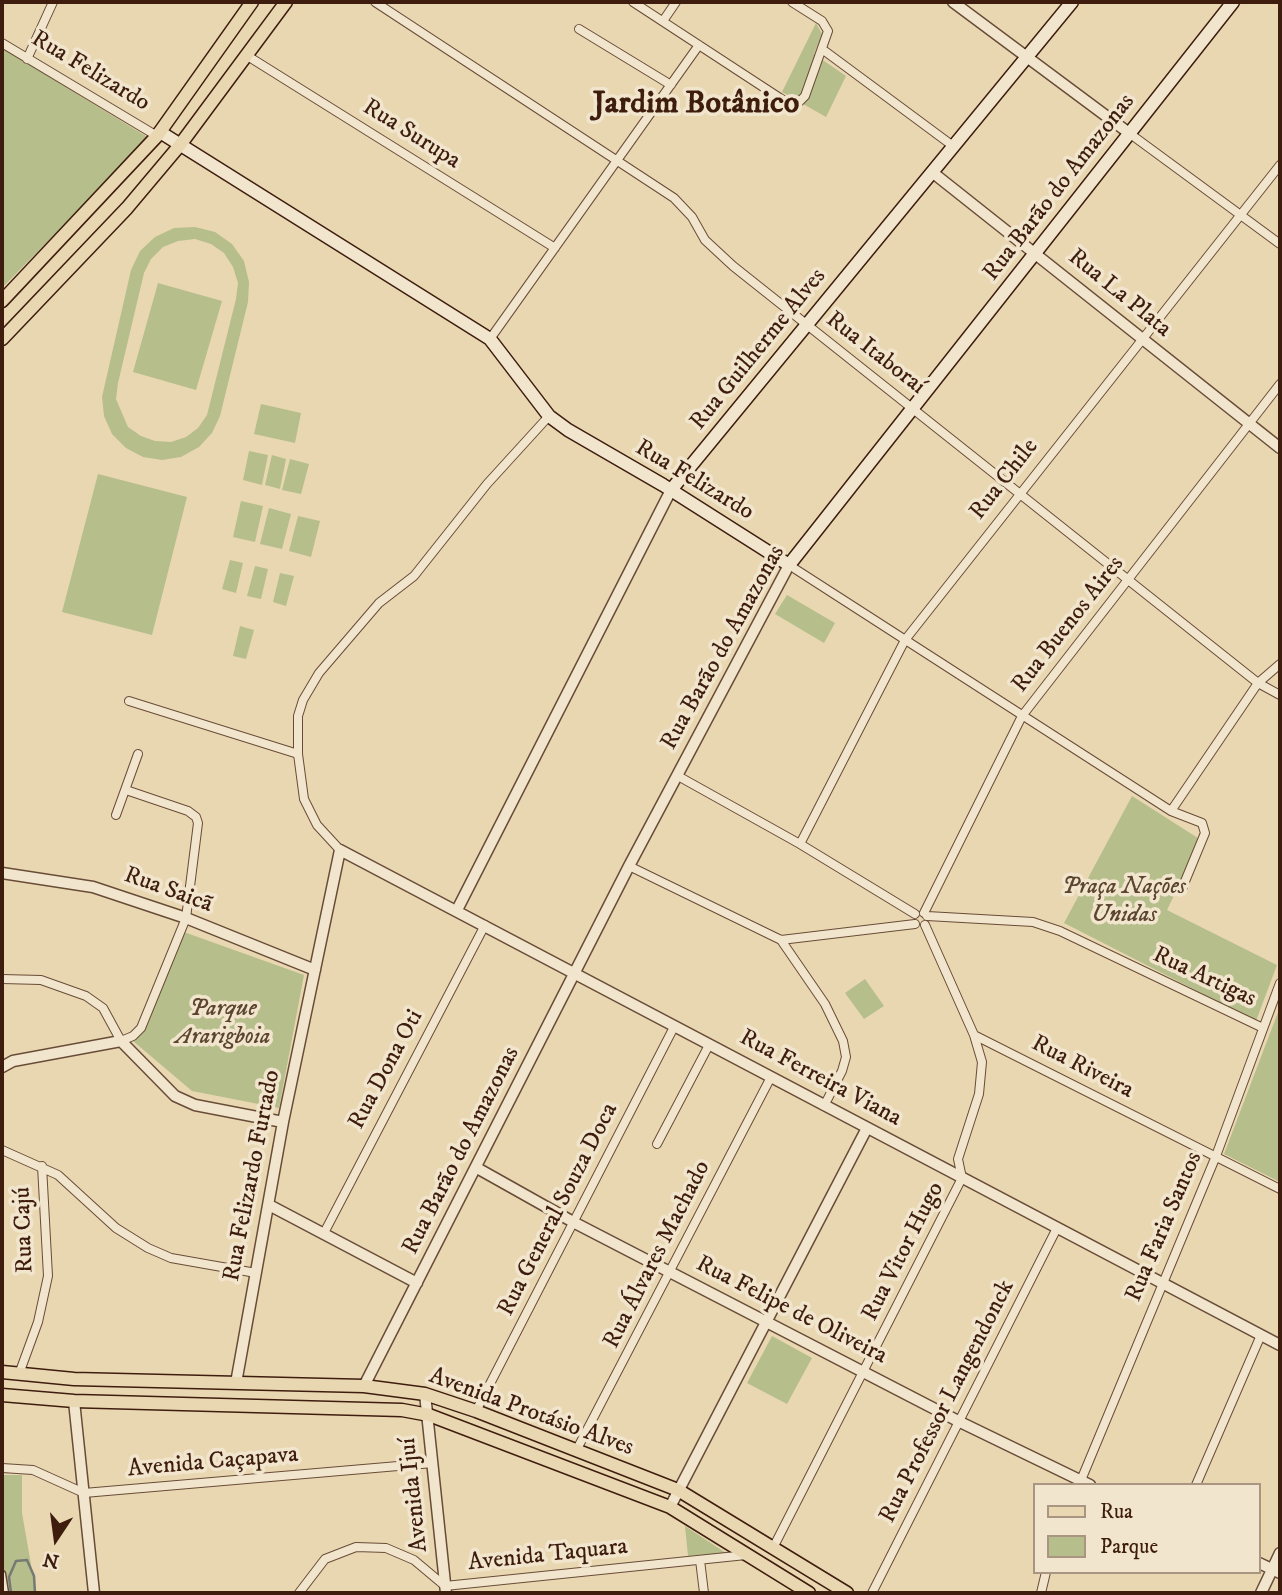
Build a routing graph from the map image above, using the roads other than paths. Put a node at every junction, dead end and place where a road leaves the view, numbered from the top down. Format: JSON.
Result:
{"nodes":[{"id":1,"x":53,"y":2,"type":"edge"},
{"id":2,"x":252,"y":2,"type":"edge"},
{"id":3,"x":286,"y":2,"type":"edge"},
{"id":4,"x":375,"y":2,"type":"edge"},
{"id":5,"x":634,"y":2,"type":"edge"},
{"id":6,"x":676,"y":2,"type":"edge"},
{"id":7,"x":792,"y":2,"type":"edge"},
{"id":8,"x":953,"y":2,"type":"edge"},
{"id":9,"x":1072,"y":2,"type":"edge"},
{"id":10,"x":1233,"y":2,"type":"edge"},
{"id":11,"x":663,"y":21,"type":"junction"},
{"id":12,"x":579,"y":29,"type":"dead end"},
{"id":13,"x":2,"y":43,"type":"edge"},
{"id":14,"x":699,"y":45,"type":"junction"},
{"id":15,"x":822,"y":49,"type":"junction"},
{"id":16,"x":246,"y":55,"type":"junction"},
{"id":17,"x":1028,"y":56,"type":"junction"},
{"id":18,"x":27,"y":59,"type":"junction"},
{"id":19,"x":671,"y":85,"type":"junction"},
{"id":20,"x":1129,"y":133,"type":"junction"},
{"id":21,"x":159,"y":134,"type":"junction"},
{"id":22,"x":180,"y":145,"type":"junction"},
{"id":23,"x":953,"y":146,"type":"junction"},
{"id":24,"x":618,"y":160,"type":"junction"},
{"id":25,"x":1280,"y":166,"type":"edge"},
{"id":26,"x":932,"y":172,"type":"junction"},
{"id":27,"x":1241,"y":213,"type":"junction"},
{"id":28,"x":1280,"y":244,"type":"edge"},
{"id":29,"x":555,"y":248,"type":"junction"},
{"id":30,"x":1036,"y":254,"type":"junction"},
{"id":31,"x":2,"y":301,"type":"edge"},
{"id":32,"x":807,"y":324,"type":"junction"},
{"id":33,"x":1141,"y":338,"type":"junction"},
{"id":34,"x":2,"y":339,"type":"edge"},
{"id":35,"x":490,"y":339,"type":"junction"},
{"id":36,"x":1280,"y":384,"type":"edge"},
{"id":37,"x":914,"y":409,"type":"junction"},
{"id":38,"x":549,"y":416,"type":"junction"},
{"id":39,"x":1250,"y":423,"type":"junction"},
{"id":40,"x":1280,"y":448,"type":"edge"},
{"id":41,"x":671,"y":490,"type":"junction"},
{"id":42,"x":1020,"y":492,"type":"junction"},
{"id":43,"x":789,"y":565,"type":"junction"},
{"id":44,"x":1130,"y":579,"type":"junction"},
{"id":45,"x":905,"y":640,"type":"junction"},
{"id":46,"x":1280,"y":664,"type":"edge"},
{"id":47,"x":1258,"y":682,"type":"junction"},
{"id":48,"x":1280,"y":695,"type":"edge"},
{"id":49,"x":129,"y":701,"type":"dead end"},
{"id":50,"x":1022,"y":716,"type":"junction"},
{"id":51,"x":138,"y":754,"type":"dead end"},
{"id":52,"x":298,"y":754,"type":"junction"},
{"id":53,"x":678,"y":776,"type":"junction"},
{"id":54,"x":126,"y":790,"type":"junction"},
{"id":55,"x":1171,"y":811,"type":"junction"},
{"id":56,"x":116,"y":815,"type":"dead end"},
{"id":57,"x":800,"y":844,"type":"junction"},
{"id":58,"x":340,"y":850,"type":"junction"},
{"id":59,"x":629,"y":866,"type":"junction"},
{"id":60,"x":2,"y":873,"type":"edge"},
{"id":61,"x":1181,"y":891,"type":"dead end"},
{"id":62,"x":457,"y":910,"type":"junction"},
{"id":63,"x":186,"y":918,"type":"junction"},
{"id":64,"x":925,"y":918,"type":"junction"},
{"id":65,"x":915,"y":919,"type":"junction"},
{"id":66,"x":485,"y":925,"type":"junction"},
{"id":67,"x":781,"y":940,"type":"junction"},
{"id":68,"x":315,"y":970,"type":"junction"},
{"id":69,"x":576,"y":973,"type":"junction"},
{"id":70,"x":2,"y":979,"type":"edge"},
{"id":71,"x":1280,"y":983,"type":"edge"},
{"id":72,"x":674,"y":1027,"type":"junction"},
{"id":73,"x":1263,"y":1028,"type":"junction"},
{"id":74,"x":974,"y":1035,"type":"junction"},
{"id":75,"x":121,"y":1041,"type":"junction"},
{"id":76,"x":709,"y":1045,"type":"junction"},
{"id":77,"x":2,"y":1067,"type":"edge"},
{"id":78,"x":771,"y":1077,"type":"junction"},
{"id":79,"x":824,"y":1105,"type":"junction"},
{"id":80,"x":284,"y":1122,"type":"junction"},
{"id":81,"x":867,"y":1128,"type":"junction"},
{"id":82,"x":657,"y":1144,"type":"dead end"},
{"id":83,"x":2,"y":1150,"type":"edge"},
{"id":84,"x":1216,"y":1156,"type":"junction"},
{"id":85,"x":42,"y":1166,"type":"junction"},
{"id":86,"x":477,"y":1168,"type":"junction"},
{"id":87,"x":962,"y":1178,"type":"junction"},
{"id":88,"x":1280,"y":1189,"type":"edge"},
{"id":89,"x":269,"y":1205,"type":"junction"},
{"id":90,"x":575,"y":1223,"type":"junction"},
{"id":91,"x":1057,"y":1228,"type":"junction"},
{"id":92,"x":324,"y":1233,"type":"junction"},
{"id":93,"x":256,"y":1273,"type":"junction"},
{"id":94,"x":672,"y":1273,"type":"junction"},
{"id":95,"x":417,"y":1283,"type":"junction"},
{"id":96,"x":1162,"y":1284,"type":"junction"},
{"id":97,"x":768,"y":1321,"type":"junction"},
{"id":98,"x":1261,"y":1335,"type":"junction"},
{"id":99,"x":1280,"y":1345,"type":"edge"},
{"id":100,"x":2,"y":1372,"type":"edge"},
{"id":101,"x":865,"y":1373,"type":"junction"},
{"id":102,"x":19,"y":1374,"type":"junction"},
{"id":103,"x":236,"y":1383,"type":"junction"},
{"id":104,"x":364,"y":1385,"type":"junction"},
{"id":105,"x":425,"y":1394,"type":"junction"},
{"id":106,"x":2,"y":1395,"type":"edge"},
{"id":107,"x":74,"y":1401,"type":"junction"},
{"id":108,"x":476,"y":1411,"type":"junction"},
{"id":109,"x":429,"y":1415,"type":"junction"},
{"id":110,"x":960,"y":1422,"type":"junction"},
{"id":111,"x":576,"y":1451,"type":"junction"},
{"id":112,"x":433,"y":1464,"type":"junction"},
{"id":113,"x":2,"y":1468,"type":"edge"},
{"id":114,"x":1083,"y":1483,"type":"edge"},
{"id":115,"x":1197,"y":1483,"type":"edge"},
{"id":116,"x":678,"y":1490,"type":"junction"},
{"id":117,"x":84,"y":1493,"type":"junction"},
{"id":118,"x":670,"y":1507,"type":"junction"},
{"id":119,"x":773,"y":1548,"type":"junction"},
{"id":120,"x":1280,"y":1553,"type":"edge"},
{"id":121,"x":747,"y":1555,"type":"junction"},
{"id":122,"x":700,"y":1560,"type":"junction"},
{"id":123,"x":1261,"y":1564,"type":"edge"},
{"id":124,"x":1277,"y":1571,"type":"edge"},
{"id":125,"x":2,"y":1573,"type":"edge"},
{"id":126,"x":1046,"y":1574,"type":"edge"},
{"id":127,"x":446,"y":1590,"type":"edge"},
{"id":128,"x":5,"y":1593,"type":"edge"},
{"id":129,"x":94,"y":1593,"type":"edge"},
{"id":130,"x":299,"y":1593,"type":"edge"},
{"id":131,"x":704,"y":1593,"type":"edge"},
{"id":132,"x":809,"y":1593,"type":"edge"},
{"id":133,"x":847,"y":1593,"type":"edge"},
{"id":134,"x":872,"y":1593,"type":"edge"},
{"id":135,"x":1041,"y":1593,"type":"edge"},
{"id":136,"x":1261,"y":1593,"type":"edge"}],
"edges":[{"from":1,"to":18,"type":"street"},
{"from":2,"to":21,"type":"main road"},
{"from":3,"to":16,"type":"main road"},
{"from":4,"to":24,"type":"street","name":"Rua Itaboraí"},
{"from":5,"to":11,"type":"street"},
{"from":6,"to":11,"type":"street"},
{"from":7,"to":15,"type":"street"},
{"from":8,"to":17,"type":"street"},
{"from":9,"to":17,"type":"main road","name":"Rua Guilherme Alves"},
{"from":10,"to":20,"type":"main road","name":"Rua Barão do Amazonas"},
{"from":11,"to":14,"type":"street"},
{"from":12,"to":19,"type":"street"},
{"from":13,"to":18,"type":"street","name":"Rua Felizardo"},
{"from":14,"to":15,"type":"street"},
{"from":14,"to":19,"type":"street"},
{"from":15,"to":23,"type":"street"},
{"from":16,"to":22,"type":"main road"},
{"from":16,"to":29,"type":"street","name":"Rua Surupa"},
{"from":17,"to":20,"type":"street"},
{"from":17,"to":23,"type":"main road","name":"Rua Guilherme Alves"},
{"from":18,"to":21,"type":"street","name":"Rua Felizardo"},
{"from":19,"to":24,"type":"street"},
{"from":20,"to":27,"type":"street"},
{"from":20,"to":30,"type":"main road","name":"Rua Barão do Amazonas"},
{"from":21,"to":22,"type":"main road","name":"Rua Felizardo"},
{"from":21,"to":31,"type":"main road"},
{"from":22,"to":34,"type":"main road"},
{"from":22,"to":35,"type":"main road","name":"Rua Felizardo"},
{"from":23,"to":26,"type":"main road","name":"Rua Guilherme Alves"},
{"from":24,"to":29,"type":"street"},
{"from":24,"to":32,"type":"street","name":"Rua Itaboraí"},
{"from":25,"to":27,"type":"street","name":"Rua Chile"},
{"from":26,"to":30,"type":"street","name":"Rua La Plata"},
{"from":26,"to":32,"type":"main road","name":"Rua Guilherme Alves"},
{"from":27,"to":28,"type":"street"},
{"from":27,"to":33,"type":"street","name":"Rua Chile"},
{"from":29,"to":35,"type":"street"},
{"from":30,"to":33,"type":"street","name":"Rua La Plata"},
{"from":30,"to":37,"type":"main road","name":"Rua Barão do Amazonas"},
{"from":32,"to":37,"type":"street","name":"Rua Itaboraí"},
{"from":32,"to":41,"type":"main road","name":"Rua Guilherme Alves"},
{"from":33,"to":39,"type":"street","name":"Rua La Plata"},
{"from":33,"to":42,"type":"street","name":"Rua Chile"},
{"from":35,"to":38,"type":"main road","name":"Rua Felizardo"},
{"from":36,"to":39,"type":"street","name":"Rua Buenos Aires"},
{"from":37,"to":42,"type":"street","name":"Rua Itaboraí"},
{"from":37,"to":43,"type":"main road","name":"Rua Barão do Amazonas"},
{"from":38,"to":41,"type":"main road","name":"Rua Felizardo"},
{"from":38,"to":52,"type":"street"},
{"from":39,"to":40,"type":"street","name":"Rua La Plata"},
{"from":39,"to":44,"type":"street","name":"Rua Buenos Aires"},
{"from":41,"to":43,"type":"main road","name":"Rua Felizardo"},
{"from":41,"to":62,"type":"street","name":"Rua Guilherme Alves"},
{"from":42,"to":44,"type":"street","name":"Rua Itaboraí"},
{"from":42,"to":45,"type":"street","name":"Rua Chile"},
{"from":43,"to":45,"type":"street","name":"Rua Felizardo"},
{"from":43,"to":53,"type":"street","name":"Rua Barão do Amazonas"},
{"from":44,"to":47,"type":"street","name":"Rua Itaboraí"},
{"from":44,"to":50,"type":"street","name":"Rua Buenos Aires"},
{"from":45,"to":50,"type":"street","name":"Rua Felizardo"},
{"from":45,"to":57,"type":"street","name":"Rua Chile"},
{"from":46,"to":47,"type":"street"},
{"from":47,"to":48,"type":"street","name":"Rua Itaboraí"},
{"from":47,"to":55,"type":"street"},
{"from":49,"to":52,"type":"street"},
{"from":50,"to":55,"type":"street","name":"Rua Felizardo"},
{"from":50,"to":64,"type":"street","name":"Rua Buenos Aires"},
{"from":51,"to":54,"type":"street"},
{"from":52,"to":58,"type":"street"},
{"from":53,"to":57,"type":"street"},
{"from":53,"to":59,"type":"street","name":"Rua Barão do Amazonas"},
{"from":54,"to":56,"type":"street"},
{"from":54,"to":63,"type":"street"},
{"from":55,"to":61,"type":"street","name":"Rua Felizardo"},
{"from":57,"to":65,"type":"street"},
{"from":58,"to":62,"type":"street","name":"Rua Ferreira Viana"},
{"from":58,"to":68,"type":"street","name":"Rua Felizardo Furtado"},
{"from":59,"to":67,"type":"street"},
{"from":59,"to":69,"type":"street","name":"Rua Barão do Amazonas"},
{"from":60,"to":63,"type":"street","name":"Rua Saicã"},
{"from":62,"to":66,"type":"street","name":"Rua Ferreira Viana"},
{"from":63,"to":68,"type":"street","name":"Rua Saicã"},
{"from":63,"to":75,"type":"street"},
{"from":64,"to":65,"type":"street"},
{"from":64,"to":65,"type":"street"},
{"from":64,"to":73,"type":"street","name":"Rua Artigas"},
{"from":64,"to":74,"type":"street"},
{"from":65,"to":67,"type":"street"},
{"from":66,"to":69,"type":"street","name":"Rua Ferreira Viana"},
{"from":66,"to":92,"type":"street","name":"Rua Dona Oti"},
{"from":67,"to":79,"type":"street"},
{"from":68,"to":80,"type":"street","name":"Rua Felizardo Furtado"},
{"from":69,"to":72,"type":"street","name":"Rua Ferreira Viana"},
{"from":69,"to":86,"type":"street","name":"Rua Barão do Amazonas"},
{"from":70,"to":75,"type":"street"},
{"from":71,"to":73,"type":"street","name":"Rua Faria Santos"},
{"from":72,"to":76,"type":"street","name":"Rua Ferreira Viana"},
{"from":72,"to":90,"type":"street","name":"Rua General Souza Doca"},
{"from":73,"to":84,"type":"street","name":"Rua Faria Santos"},
{"from":74,"to":84,"type":"street","name":"Rua Riveira"},
{"from":74,"to":87,"type":"street","name":"Rua Vitor Hugo"},
{"from":75,"to":77,"type":"street"},
{"from":75,"to":80,"type":"street"},
{"from":76,"to":78,"type":"street","name":"Rua Ferreira Viana"},
{"from":76,"to":82,"type":"street"},
{"from":78,"to":79,"type":"street","name":"Rua Ferreira Viana"},
{"from":78,"to":94,"type":"street","name":"Rua Álvares Machado"},
{"from":79,"to":81,"type":"street","name":"Rua Ferreira Viana"},
{"from":80,"to":89,"type":"street","name":"Rua Felizardo Furtado"},
{"from":81,"to":87,"type":"street","name":"Rua Ferreira Viana"},
{"from":81,"to":97,"type":"street"},
{"from":83,"to":85,"type":"street"},
{"from":84,"to":88,"type":"street","name":"Rua Riveira"},
{"from":84,"to":96,"type":"street","name":"Rua Faria Santos"},
{"from":85,"to":93,"type":"street"},
{"from":85,"to":102,"type":"street","name":"Rua Cajú"},
{"from":86,"to":90,"type":"street","name":"Rua Felipe de Oliveira"},
{"from":86,"to":95,"type":"street","name":"Rua Barão do Amazonas"},
{"from":87,"to":91,"type":"street","name":"Rua Ferreira Viana"},
{"from":87,"to":101,"type":"street","name":"Rua Vitor Hugo"},
{"from":89,"to":92,"type":"street"},
{"from":89,"to":93,"type":"street","name":"Rua Felizardo Furtado"},
{"from":90,"to":94,"type":"street","name":"Rua Felipe de Oliveira"},
{"from":90,"to":108,"type":"street","name":"Rua General Souza Doca"},
{"from":91,"to":96,"type":"street","name":"Rua Ferreira Viana"},
{"from":91,"to":110,"type":"street","name":"Rua Professor Langendonck"},
{"from":92,"to":95,"type":"street"},
{"from":93,"to":103,"type":"street","name":"Rua Felizardo Furtado"},
{"from":94,"to":97,"type":"street","name":"Rua Felipe de Oliveira"},
{"from":94,"to":111,"type":"street","name":"Rua Álvares Machado"},
{"from":95,"to":104,"type":"street","name":"Rua Barão do Amazonas"},
{"from":96,"to":98,"type":"street","name":"Rua Ferreira Viana"},
{"from":96,"to":114,"type":"street","name":"Rua Faria Santos"},
{"from":97,"to":101,"type":"street","name":"Rua Felipe de Oliveira"},
{"from":97,"to":116,"type":"street"},
{"from":98,"to":99,"type":"street","name":"Rua Ferreira Viana"},
{"from":98,"to":115,"type":"street"},
{"from":100,"to":102,"type":"main road","name":"Avenida Protásio Alves"},
{"from":101,"to":110,"type":"street","name":"Rua Felipe de Oliveira"},
{"from":101,"to":119,"type":"street","name":"Rua Vitor Hugo"},
{"from":102,"to":103,"type":"main road","name":"Avenida Protásio Alves"},
{"from":103,"to":104,"type":"main road","name":"Avenida Protásio Alves"},
{"from":104,"to":105,"type":"main road","name":"Avenida Protásio Alves"},
{"from":105,"to":108,"type":"main road","name":"Avenida Protásio Alves"},
{"from":105,"to":109,"type":"street","name":"Avenida Ijuí"},
{"from":106,"to":107,"type":"main road","name":"Avenida Protásio Alves"},
{"from":107,"to":109,"type":"main road","name":"Avenida Protásio Alves"},
{"from":107,"to":117,"type":"street"},
{"from":108,"to":111,"type":"main road","name":"Avenida Protásio Alves"},
{"from":109,"to":112,"type":"street","name":"Avenida Ijuí"},
{"from":109,"to":118,"type":"main road","name":"Avenida Protásio Alves"},
{"from":110,"to":114,"type":"street","name":"Rua Felipe de Oliveira"},
{"from":110,"to":134,"type":"street","name":"Rua Professor Langendonck"},
{"from":111,"to":116,"type":"main road","name":"Avenida Protásio Alves"},
{"from":112,"to":117,"type":"street","name":"Avenida Caçapava"},
{"from":112,"to":127,"type":"street","name":"Avenida Ijuí"},
{"from":113,"to":117,"type":"street","name":"Avenida Caçapava"},
{"from":116,"to":118,"type":"street"},
{"from":116,"to":119,"type":"main road","name":"Avenida Protásio Alves"},
{"from":117,"to":129,"type":"street"},
{"from":118,"to":121,"type":"main road","name":"Avenida Protásio Alves"},
{"from":119,"to":133,"type":"main road","name":"Avenida Protásio Alves"},
{"from":120,"to":124,"type":"street"},
{"from":121,"to":122,"type":"street","name":"Avenida Taquara"},
{"from":121,"to":132,"type":"main road","name":"Avenida Protásio Alves"},
{"from":122,"to":127,"type":"street","name":"Avenida Taquara"},
{"from":122,"to":131,"type":"street"},
{"from":123,"to":124,"type":"street"},
{"from":124,"to":136,"type":"street"},
{"from":125,"to":128,"type":"street"},
{"from":126,"to":135,"type":"street"},
{"from":127,"to":130,"type":"street","name":"Avenida Taquara"}]}
